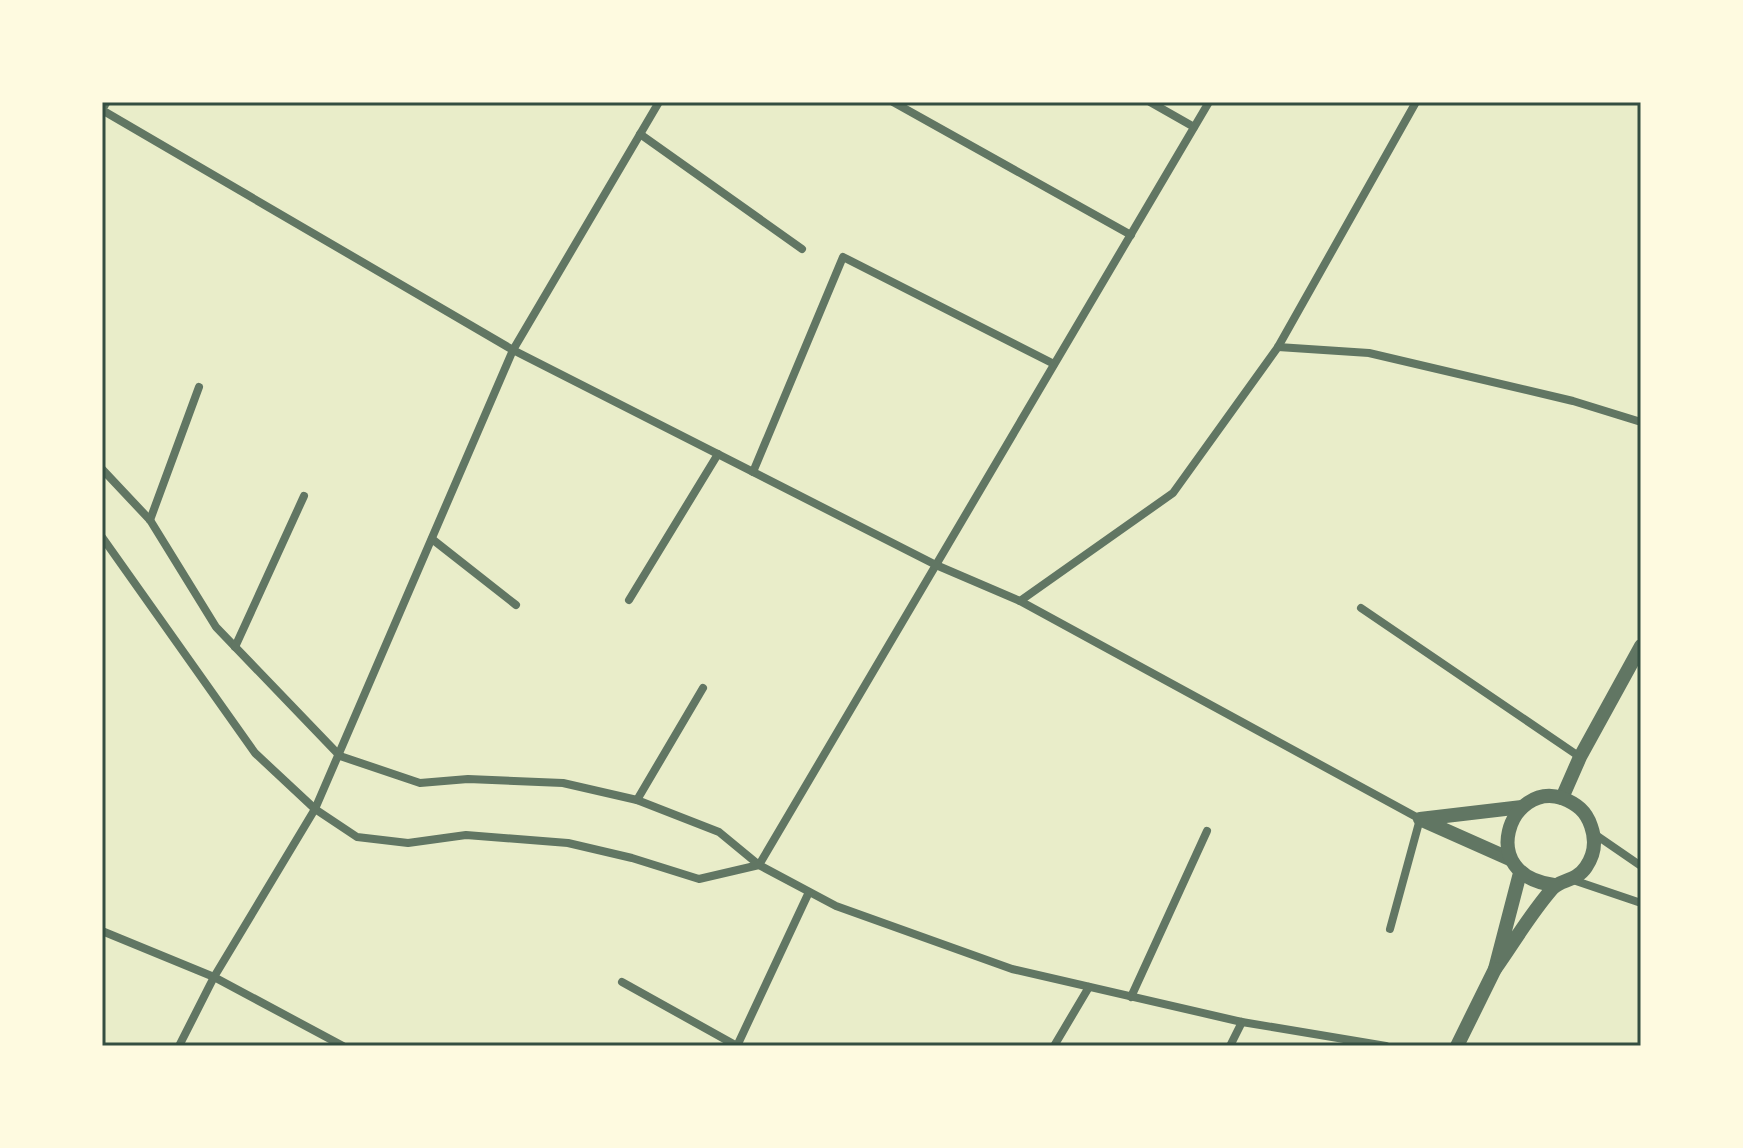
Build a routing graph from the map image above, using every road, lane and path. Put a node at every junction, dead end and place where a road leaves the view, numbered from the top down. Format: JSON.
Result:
{"nodes":[{"id":1,"x":659,"y":102,"type":"edge"},
{"id":2,"x":893,"y":102,"type":"edge"},
{"id":3,"x":1150,"y":102,"type":"edge"},
{"id":4,"x":1209,"y":102,"type":"edge"},
{"id":5,"x":1416,"y":102,"type":"edge"},
{"id":6,"x":102,"y":110,"type":"edge"},
{"id":7,"x":1194,"y":127,"type":"junction"},
{"id":8,"x":640,"y":134,"type":"junction"},
{"id":9,"x":1131,"y":235,"type":"junction"},
{"id":10,"x":802,"y":249,"type":"dead end"},
{"id":11,"x":1278,"y":347,"type":"junction"},
{"id":12,"x":513,"y":350,"type":"junction"},
{"id":13,"x":1054,"y":364,"type":"junction"},
{"id":14,"x":199,"y":387,"type":"dead end"},
{"id":15,"x":1641,"y":422,"type":"edge"},
{"id":16,"x":718,"y":454,"type":"junction"},
{"id":17,"x":102,"y":469,"type":"edge"},
{"id":18,"x":753,"y":472,"type":"junction"},
{"id":19,"x":304,"y":496,"type":"dead end"},
{"id":20,"x":150,"y":520,"type":"junction"},
{"id":21,"x":102,"y":537,"type":"edge"},
{"id":22,"x":432,"y":539,"type":"junction"},
{"id":23,"x":936,"y":565,"type":"junction"},
{"id":24,"x":629,"y":600,"type":"dead end"},
{"id":25,"x":1020,"y":601,"type":"junction"},
{"id":26,"x":516,"y":605,"type":"dead end"},
{"id":27,"x":1361,"y":608,"type":"dead end"},
{"id":28,"x":1641,"y":646,"type":"edge"},
{"id":29,"x":235,"y":647,"type":"junction"},
{"id":30,"x":1636,"y":665,"type":"edge"},
{"id":31,"x":703,"y":688,"type":"dead end"},
{"id":32,"x":340,"y":756,"type":"junction"},
{"id":33,"x":1580,"y":757,"type":"junction"},
{"id":34,"x":1562,"y":798,"type":"junction"},
{"id":35,"x":637,"y":800,"type":"junction"},
{"id":36,"x":1522,"y":807,"type":"junction"},
{"id":37,"x":315,"y":809,"type":"junction"},
{"id":38,"x":1420,"y":819,"type":"junction"},
{"id":39,"x":1207,"y":831,"type":"dead end"},
{"id":40,"x":1593,"y":833,"type":"junction"},
{"id":41,"x":1510,"y":859,"type":"junction"},
{"id":42,"x":759,"y":865,"type":"junction"},
{"id":43,"x":1641,"y":866,"type":"edge"},
{"id":44,"x":1520,"y":873,"type":"junction"},
{"id":45,"x":1573,"y":880,"type":"junction"},
{"id":46,"x":1554,"y":885,"type":"junction"},
{"id":47,"x":809,"y":892,"type":"junction"},
{"id":48,"x":1641,"y":903,"type":"edge"},
{"id":49,"x":1390,"y":929,"type":"dead end"},
{"id":50,"x":102,"y":931,"type":"edge"},
{"id":51,"x":1495,"y":969,"type":"junction"},
{"id":52,"x":214,"y":977,"type":"junction"},
{"id":53,"x":622,"y":982,"type":"dead end"},
{"id":54,"x":1089,"y":987,"type":"junction"},
{"id":55,"x":1131,"y":997,"type":"junction"},
{"id":56,"x":1242,"y":1022,"type":"junction"},
{"id":57,"x":179,"y":1046,"type":"edge"},
{"id":58,"x":343,"y":1046,"type":"edge"},
{"id":59,"x":737,"y":1046,"type":"edge"},
{"id":60,"x":1054,"y":1046,"type":"edge"},
{"id":61,"x":1230,"y":1046,"type":"edge"},
{"id":62,"x":1386,"y":1046,"type":"edge"},
{"id":63,"x":1457,"y":1046,"type":"edge"}],
"edges":[{"from":1,"to":8,"type":"street"},
{"from":2,"to":9,"type":"street"},
{"from":3,"to":7,"type":"street"},
{"from":4,"to":7,"type":"street"},
{"from":5,"to":11,"type":"street"},
{"from":6,"to":12,"type":"street"},
{"from":7,"to":9,"type":"street"},
{"from":8,"to":10,"type":"street"},
{"from":8,"to":12,"type":"street"},
{"from":9,"to":13,"type":"street"},
{"from":11,"to":15,"type":"street"},
{"from":11,"to":25,"type":"street"},
{"from":12,"to":16,"type":"street"},
{"from":12,"to":22,"type":"street"},
{"from":13,"to":18,"type":"street"},
{"from":13,"to":23,"type":"street"},
{"from":14,"to":20,"type":"street"},
{"from":16,"to":18,"type":"street"},
{"from":16,"to":24,"type":"street"},
{"from":17,"to":20,"type":"street"},
{"from":18,"to":23,"type":"street"},
{"from":19,"to":29,"type":"street"},
{"from":20,"to":29,"type":"street"},
{"from":21,"to":37,"type":"street"},
{"from":22,"to":26,"type":"street"},
{"from":22,"to":32,"type":"street"},
{"from":23,"to":25,"type":"street"},
{"from":23,"to":42,"type":"street"},
{"from":25,"to":38,"type":"street"},
{"from":27,"to":33,"type":"street"},
{"from":28,"to":30,"type":"street"},
{"from":29,"to":32,"type":"street"},
{"from":30,"to":33,"type":"street"},
{"from":31,"to":35,"type":"street"},
{"from":32,"to":35,"type":"street"},
{"from":32,"to":37,"type":"street"},
{"from":33,"to":34,"type":"street"},
{"from":34,"to":36,"type":"street"},
{"from":34,"to":40,"type":"street"},
{"from":35,"to":42,"type":"street"},
{"from":36,"to":38,"type":"street"},
{"from":36,"to":41,"type":"street"},
{"from":37,"to":42,"type":"street"},
{"from":37,"to":52,"type":"street"},
{"from":38,"to":41,"type":"street"},
{"from":38,"to":49,"type":"street"},
{"from":39,"to":55,"type":"street"},
{"from":40,"to":43,"type":"street"},
{"from":40,"to":45,"type":"street"},
{"from":41,"to":44,"type":"street"},
{"from":42,"to":47,"type":"street"},
{"from":44,"to":46,"type":"street"},
{"from":44,"to":51,"type":"street"},
{"from":45,"to":46,"type":"street"},
{"from":45,"to":48,"type":"street"},
{"from":46,"to":51,"type":"street"},
{"from":47,"to":54,"type":"street"},
{"from":47,"to":59,"type":"street"},
{"from":50,"to":52,"type":"street"},
{"from":51,"to":63,"type":"street"},
{"from":52,"to":57,"type":"street"},
{"from":52,"to":58,"type":"street"},
{"from":53,"to":59,"type":"street"},
{"from":54,"to":55,"type":"street"},
{"from":54,"to":60,"type":"street"},
{"from":55,"to":56,"type":"street"},
{"from":56,"to":61,"type":"street"},
{"from":56,"to":62,"type":"street"}]}
